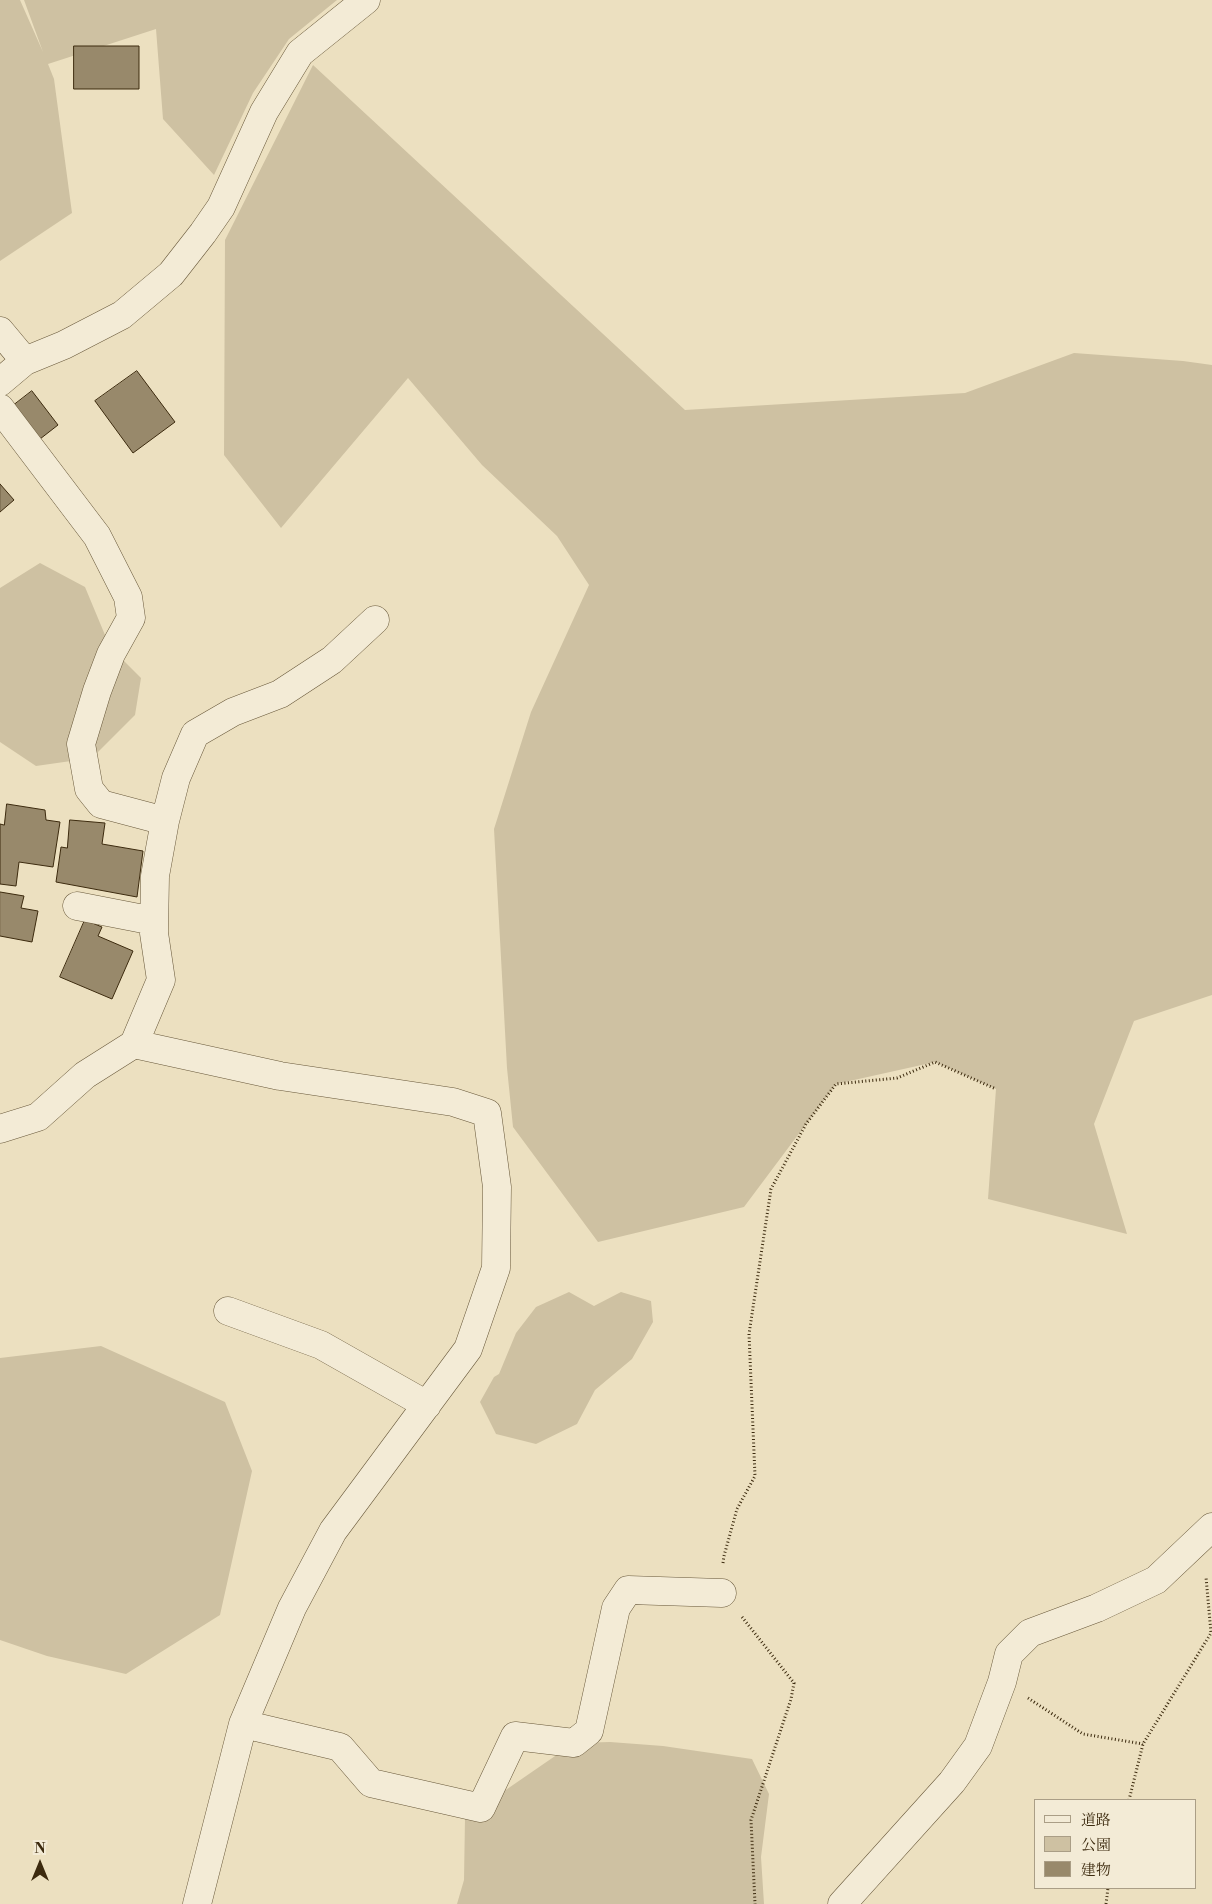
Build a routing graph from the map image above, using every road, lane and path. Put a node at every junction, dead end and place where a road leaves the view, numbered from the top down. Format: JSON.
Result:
{"nodes":[{"id":1,"x":366,"y":0,"type":"edge"},
{"id":2,"x":0,"y":331,"type":"edge"},
{"id":3,"x":25,"y":361,"type":"junction"},
{"id":4,"x":0,"y":382,"type":"edge"},
{"id":5,"x":0,"y":408,"type":"edge"},
{"id":6,"x":376,"y":620,"type":"dead end"},
{"id":7,"x":165,"y":821,"type":"junction"},
{"id":8,"x":77,"y":906,"type":"dead end"},
{"id":9,"x":154,"y":921,"type":"junction"},
{"id":10,"x":134,"y":1044,"type":"junction"},
{"id":11,"x":996,"y":1089,"type":"dead end"},
{"id":12,"x":0,"y":1129,"type":"edge"},
{"id":13,"x":228,"y":1311,"type":"dead end"},
{"id":14,"x":427,"y":1405,"type":"junction"},
{"id":15,"x":1207,"y":1531,"type":"edge"},
{"id":16,"x":722,"y":1593,"type":"junction"},
{"id":17,"x":1002,"y":1682,"type":"junction"},
{"id":18,"x":243,"y":1724,"type":"junction"},
{"id":19,"x":1142,"y":1744,"type":"junction"},
{"id":20,"x":1129,"y":1799,"type":"edge"},
{"id":21,"x":1108,"y":1889,"type":"edge"},
{"id":22,"x":198,"y":1904,"type":"edge"},
{"id":23,"x":755,"y":1904,"type":"edge"},
{"id":24,"x":842,"y":1904,"type":"edge"},
{"id":25,"x":1106,"y":1904,"type":"edge"}],
"edges":[{"from":1,"to":3,"type":"street"},
{"from":2,"to":3,"type":"street"},
{"from":3,"to":4,"type":"street"},
{"from":5,"to":7,"type":"street"},
{"from":6,"to":7,"type":"street"},
{"from":7,"to":9,"type":"street"},
{"from":8,"to":9,"type":"street"},
{"from":9,"to":10,"type":"street"},
{"from":10,"to":12,"type":"street"},
{"from":10,"to":14,"type":"street"},
{"from":11,"to":16,"type":"path"},
{"from":13,"to":14,"type":"street"},
{"from":14,"to":18,"type":"street"},
{"from":15,"to":17,"type":"street"},
{"from":15,"to":19,"type":"path"},
{"from":16,"to":18,"type":"street"},
{"from":16,"to":23,"type":"path"},
{"from":17,"to":19,"type":"path"},
{"from":17,"to":24,"type":"street"},
{"from":18,"to":22,"type":"street"},
{"from":19,"to":20,"type":"path"},
{"from":21,"to":25,"type":"path"}]}
